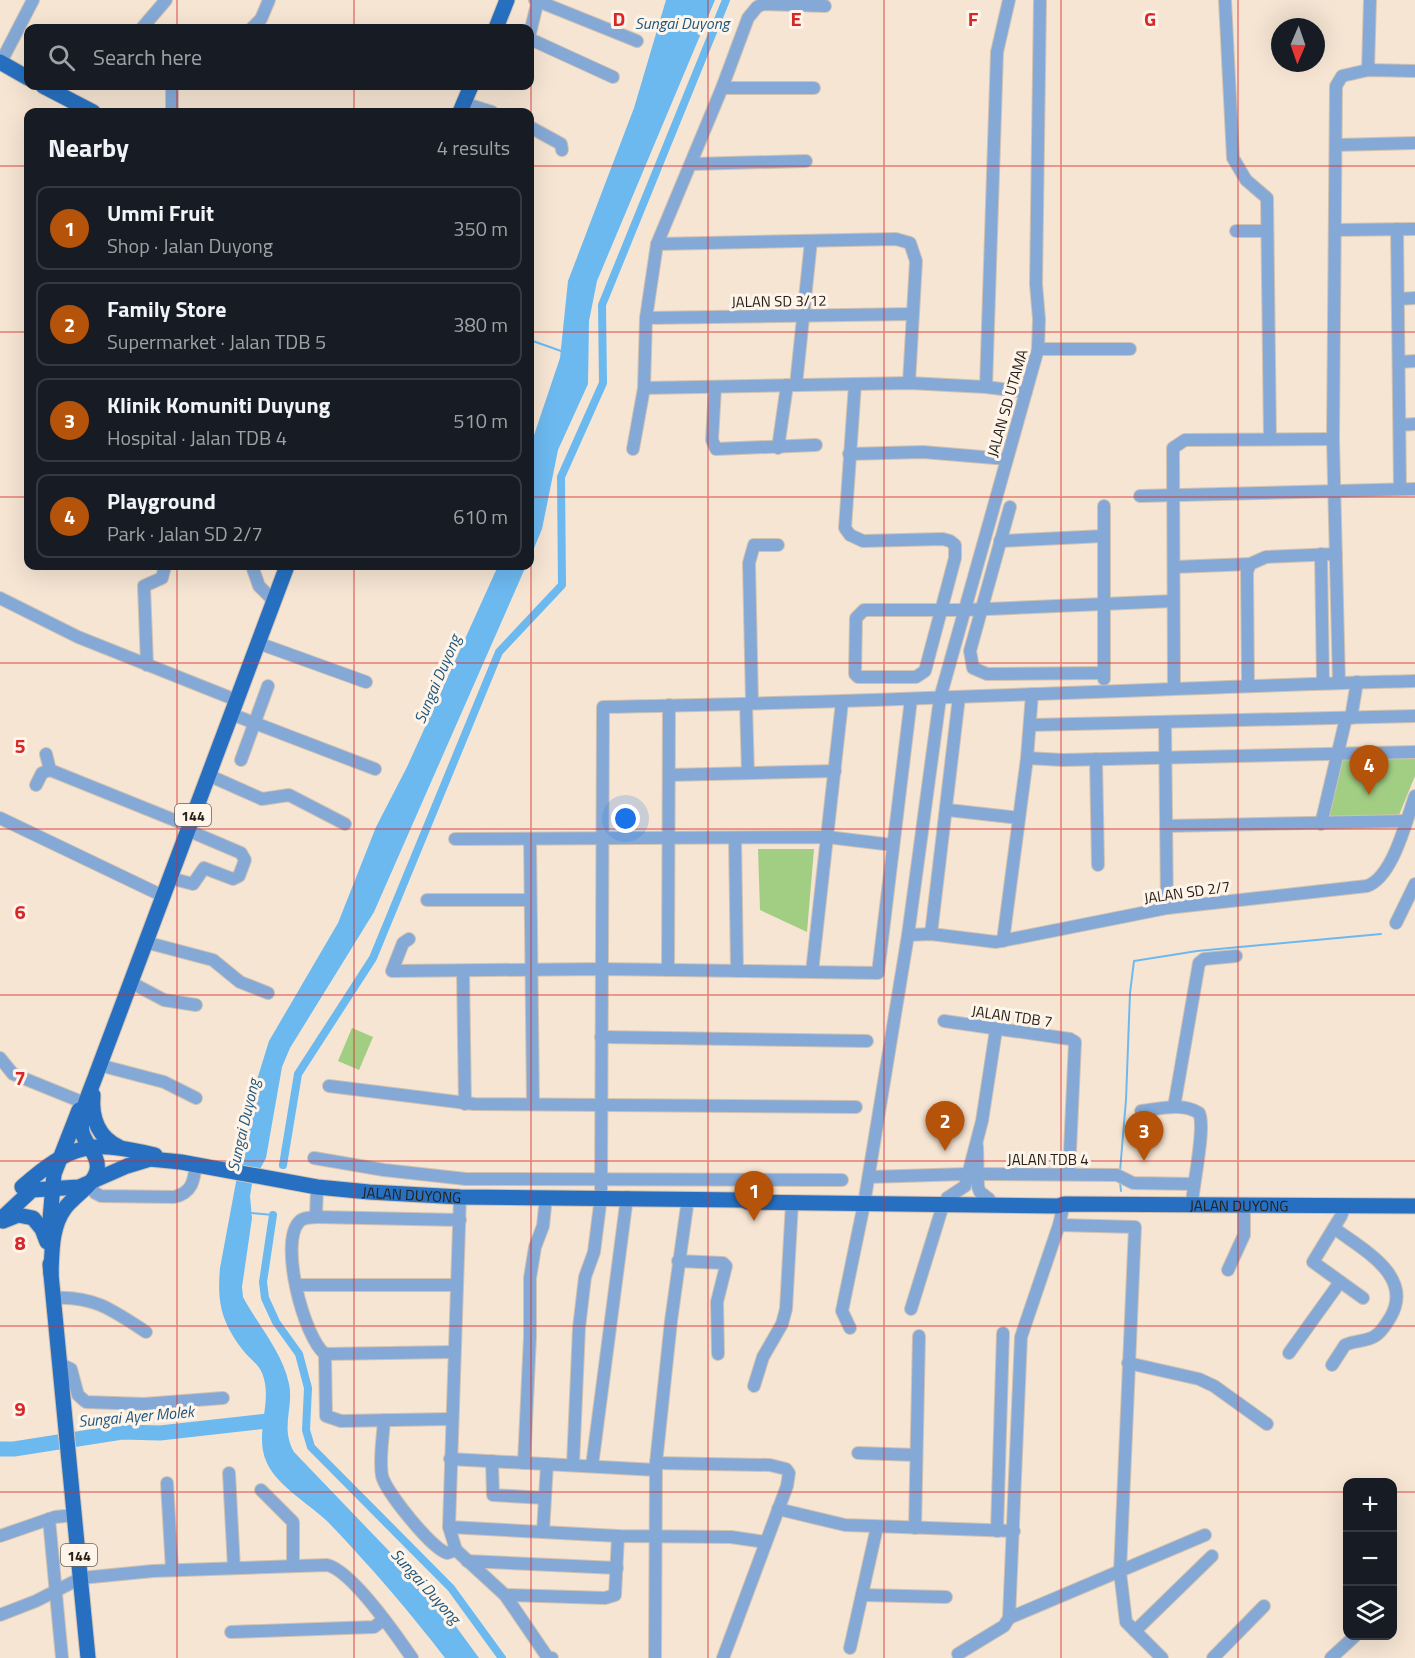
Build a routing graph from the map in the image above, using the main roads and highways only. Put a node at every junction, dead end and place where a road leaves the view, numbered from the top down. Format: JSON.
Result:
{"nodes":[{"id":1,"x":507,"y":0,"type":"edge"},
{"id":2,"x":501,"y":24,"type":"edge"},
{"id":3,"x":0,"y":62,"type":"edge"},
{"id":4,"x":24,"y":76,"type":"edge"},
{"id":5,"x":51,"y":90,"type":"edge"},
{"id":6,"x":469,"y":90,"type":"edge"},
{"id":7,"x":85,"y":108,"type":"edge"},
{"id":8,"x":462,"y":108,"type":"edge"},
{"id":9,"x":286,"y":570,"type":"edge"},
{"id":10,"x":97,"y":1070,"type":"junction"},
{"id":11,"x":74,"y":1120,"type":"junction"},
{"id":12,"x":88,"y":1147,"type":"junction"},
{"id":13,"x":124,"y":1149,"type":"junction"},
{"id":14,"x":58,"y":1158,"type":"junction"},
{"id":15,"x":188,"y":1163,"type":"junction"},
{"id":16,"x":89,"y":1183,"type":"junction"},
{"id":17,"x":22,"y":1187,"type":"junction"},
{"id":18,"x":53,"y":1188,"type":"junction"},
{"id":19,"x":743,"y":1200,"type":"junction"},
{"id":20,"x":865,"y":1201,"type":"junction"},
{"id":21,"x":945,"y":1202,"type":"junction"},
{"id":22,"x":1064,"y":1204,"type":"junction"},
{"id":23,"x":1415,"y":1206,"type":"edge"},
{"id":24,"x":0,"y":1212,"type":"edge"},
{"id":25,"x":0,"y":1222,"type":"edge"},
{"id":26,"x":49,"y":1254,"type":"junction"},
{"id":27,"x":51,"y":1274,"type":"junction"},
{"id":28,"x":88,"y":1658,"type":"edge"}],
"edges":[{"from":1,"to":2,"type":"main road"},
{"from":3,"to":4,"type":"main road"},
{"from":5,"to":7,"type":"main road"},
{"from":6,"to":8,"type":"main road"},
{"from":9,"to":10,"type":"main road","number":"144"},
{"from":10,"to":11,"type":"main road","number":"144"},
{"from":10,"to":12,"type":"main road","number":"144"},
{"from":10,"to":13,"type":"main road"},
{"from":11,"to":14,"type":"main road","number":"144"},
{"from":11,"to":17,"type":"main road"},
{"from":12,"to":13,"type":"main road"},
{"from":12,"to":14,"type":"main road","number":"144"},
{"from":12,"to":16,"type":"main road","number":"144"},
{"from":13,"to":15,"type":"main road"},
{"from":14,"to":17,"type":"main road","number":"144"},
{"from":14,"to":18,"type":"main road","number":"144"},
{"from":15,"to":16,"type":"main road","name":"JALAN DUYONG"},
{"from":15,"to":19,"type":"main road","name":"JALAN DUYONG"},
{"from":16,"to":18,"type":"main road"},
{"from":16,"to":27,"type":"main road","number":"144"},
{"from":17,"to":24,"type":"main road"},
{"from":18,"to":25,"type":"main road"},
{"from":18,"to":26,"type":"main road","number":"144"},
{"from":19,"to":20,"type":"main road","name":"JALAN DUYONG"},
{"from":19,"to":20,"type":"main road","name":"JALAN DUYONG"},
{"from":20,"to":21,"type":"main road","name":"JALAN DUYONG"},
{"from":21,"to":22,"type":"main road","name":"JALAN DUYONG"},
{"from":21,"to":22,"type":"main road","name":"JALAN DUYONG"},
{"from":22,"to":23,"type":"main road","name":"JALAN DUYONG"},
{"from":25,"to":26,"type":"main road"},
{"from":26,"to":27,"type":"main road","number":"144"},
{"from":27,"to":28,"type":"main road","number":"144"}]}
